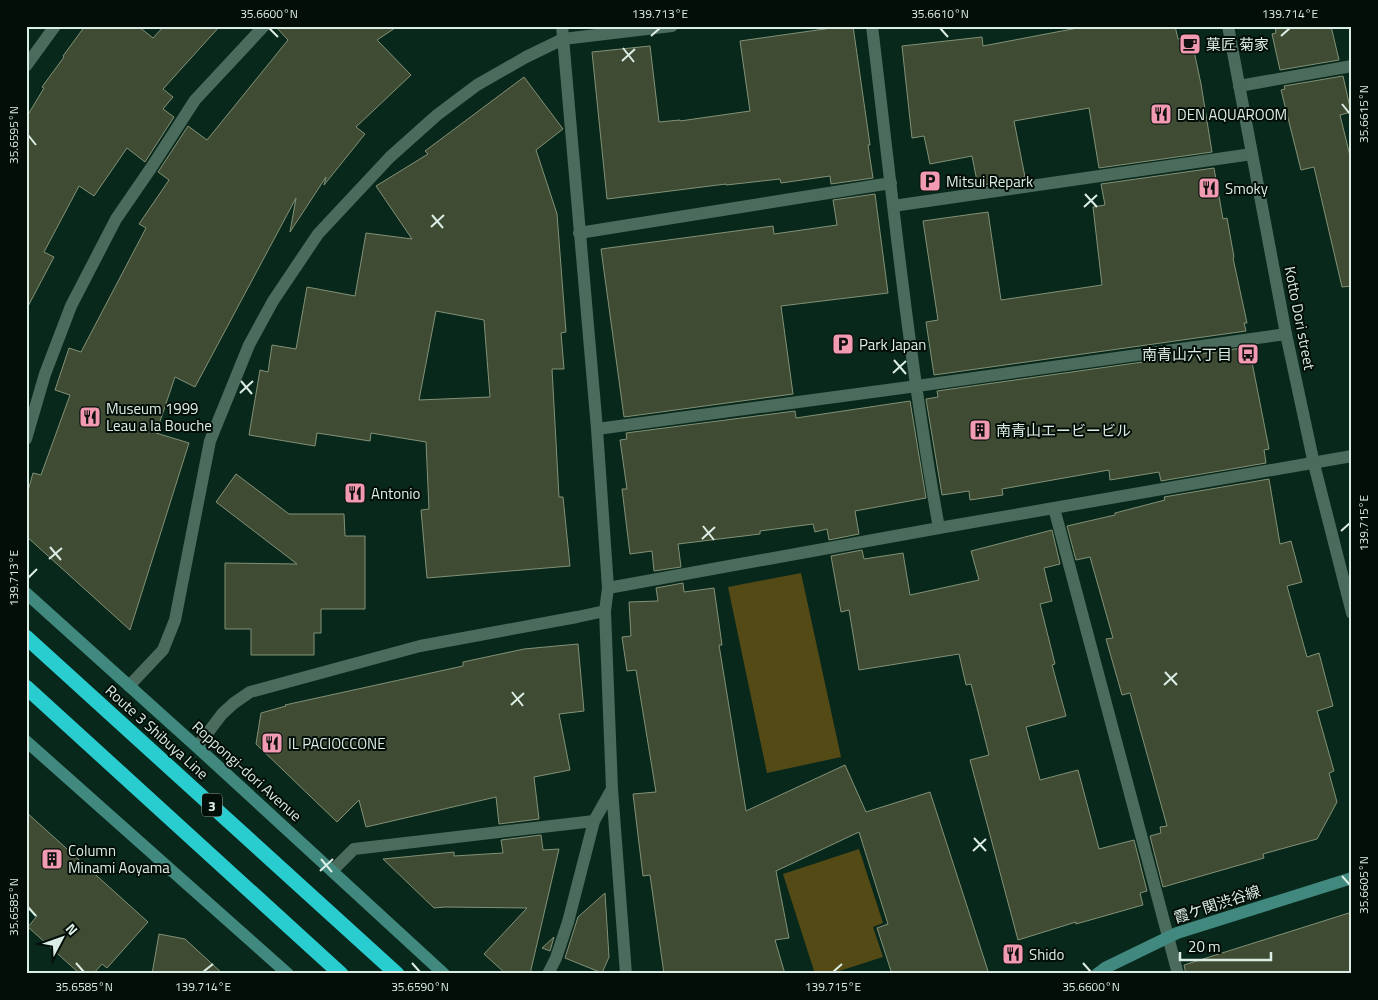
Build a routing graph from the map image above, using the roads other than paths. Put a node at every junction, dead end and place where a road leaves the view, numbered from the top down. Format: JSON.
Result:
{"nodes":[{"id":1,"x":55,"y":26,"type":"edge"},
{"id":2,"x":264,"y":26,"type":"edge"},
{"id":3,"x":672,"y":26,"type":"edge"},
{"id":4,"x":872,"y":26,"type":"edge"},
{"id":5,"x":1228,"y":26,"type":"edge"},
{"id":6,"x":562,"y":32,"type":"edge"},
{"id":7,"x":26,"y":66,"type":"edge"},
{"id":8,"x":1352,"y":66,"type":"edge"},
{"id":9,"x":1239,"y":86,"type":"junction"},
{"id":10,"x":1252,"y":154,"type":"junction"},
{"id":11,"x":890,"y":183,"type":"junction"},
{"id":12,"x":893,"y":206,"type":"junction"},
{"id":13,"x":579,"y":233,"type":"junction"},
{"id":14,"x":1286,"y":334,"type":"junction"},
{"id":15,"x":917,"y":386,"type":"junction"},
{"id":16,"x":597,"y":429,"type":"junction"},
{"id":17,"x":26,"y":439,"type":"edge"},
{"id":18,"x":1352,"y":456,"type":"edge"},
{"id":19,"x":1314,"y":464,"type":"junction"},
{"id":20,"x":1054,"y":508,"type":"junction"},
{"id":21,"x":939,"y":528,"type":"junction"},
{"id":22,"x":608,"y":588,"type":"junction"},
{"id":23,"x":26,"y":593,"type":"edge"},
{"id":24,"x":605,"y":610,"type":"junction"},
{"id":25,"x":1352,"y":613,"type":"edge"},
{"id":26,"x":26,"y":637,"type":"edge"},
{"id":27,"x":26,"y":686,"type":"edge"},
{"id":28,"x":129,"y":686,"type":"junction"},
{"id":29,"x":26,"y":730,"type":"edge"},
{"id":30,"x":26,"y":741,"type":"edge"},
{"id":31,"x":198,"y":748,"type":"junction"},
{"id":32,"x":39,"y":752,"type":"junction"},
{"id":33,"x":612,"y":789,"type":"junction"},
{"id":34,"x":594,"y":821,"type":"junction"},
{"id":35,"x":332,"y":871,"type":"junction"},
{"id":36,"x":1352,"y":878,"type":"edge"},
{"id":37,"x":1168,"y":937,"type":"junction"},
{"id":38,"x":288,"y":974,"type":"edge"},
{"id":39,"x":341,"y":974,"type":"edge"},
{"id":40,"x":397,"y":974,"type":"edge"},
{"id":41,"x":444,"y":974,"type":"edge"},
{"id":42,"x":548,"y":974,"type":"edge"},
{"id":43,"x":626,"y":974,"type":"edge"},
{"id":44,"x":1097,"y":974,"type":"edge"},
{"id":45,"x":1178,"y":974,"type":"edge"}],
"edges":[{"from":1,"to":7,"type":"street"},
{"from":2,"to":17,"type":"street"},
{"from":3,"to":6,"type":"street"},
{"from":4,"to":11,"type":"street"},
{"from":5,"to":9,"type":"street","name":"Kotto Dori street"},
{"from":6,"to":13,"type":"street"},
{"from":6,"to":28,"type":"street"},
{"from":8,"to":9,"type":"street"},
{"from":9,"to":10,"type":"street","name":"Kotto Dori street"},
{"from":10,"to":12,"type":"street"},
{"from":10,"to":14,"type":"street","name":"Kotto Dori street"},
{"from":11,"to":12,"type":"street"},
{"from":11,"to":13,"type":"street"},
{"from":12,"to":15,"type":"street"},
{"from":13,"to":16,"type":"street"},
{"from":14,"to":15,"type":"street"},
{"from":14,"to":19,"type":"street","name":"Kotto Dori street"},
{"from":15,"to":16,"type":"street"},
{"from":15,"to":21,"type":"street"},
{"from":16,"to":22,"type":"street"},
{"from":18,"to":19,"type":"street"},
{"from":19,"to":20,"type":"street"},
{"from":19,"to":25,"type":"street","name":"Kotto Dori street"},
{"from":20,"to":21,"type":"street"},
{"from":20,"to":37,"type":"street"},
{"from":21,"to":22,"type":"street"},
{"from":22,"to":24,"type":"street"},
{"from":23,"to":28,"type":"main road","name":"Roppongi-dori Avenue"},
{"from":24,"to":31,"type":"street"},
{"from":24,"to":33,"type":"street"},
{"from":26,"to":40,"type":"highway","name":"Route 3 Shibuya Line","number":"3"},
{"from":27,"to":39,"type":"highway","number":"3"},
{"from":28,"to":31,"type":"main road","name":"Roppongi-dori Avenue"},
{"from":29,"to":32,"type":"main road"},
{"from":30,"to":32,"type":"main road"},
{"from":31,"to":35,"type":"main road","name":"Roppongi-dori Avenue"},
{"from":32,"to":38,"type":"main road"},
{"from":33,"to":34,"type":"street"},
{"from":33,"to":43,"type":"street"},
{"from":34,"to":35,"type":"street"},
{"from":34,"to":42,"type":"street"},
{"from":35,"to":41,"type":"main road","name":"Roppongi-dori Avenue"},
{"from":36,"to":37,"type":"main road","name":"霞ケ関渋谷線"},
{"from":37,"to":44,"type":"main road","name":"霞ケ関渋谷線"},
{"from":37,"to":45,"type":"street"}]}
